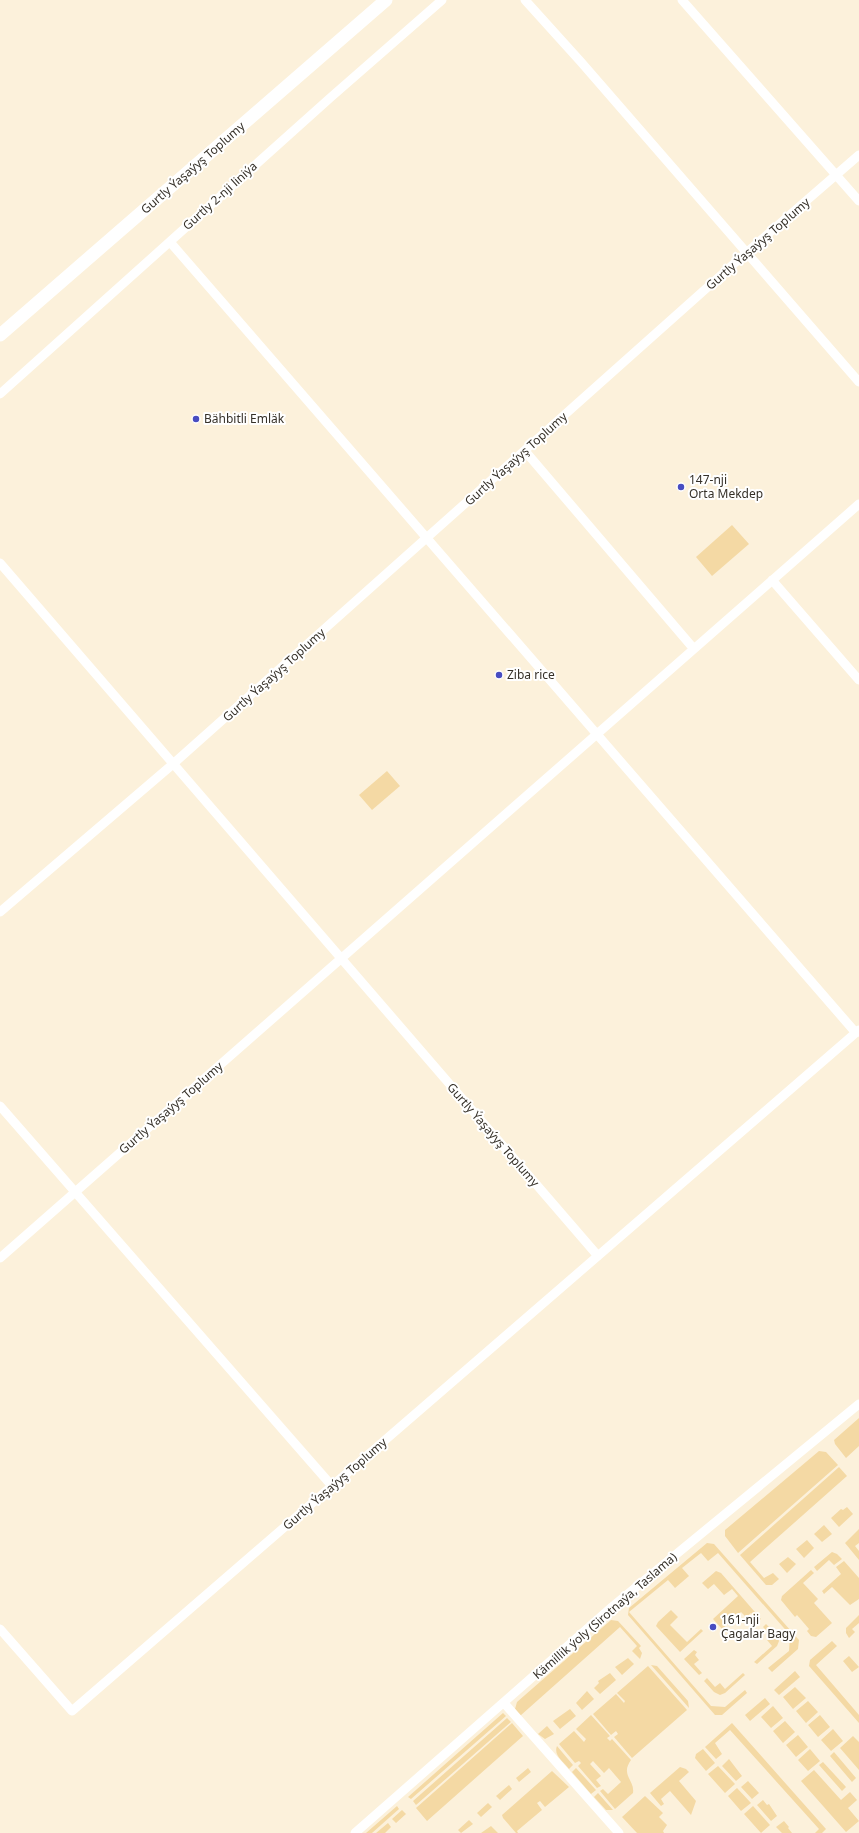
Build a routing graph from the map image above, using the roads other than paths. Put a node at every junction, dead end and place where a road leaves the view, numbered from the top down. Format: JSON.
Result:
{"nodes":[{"id":1,"x":386,"y":0,"type":"edge"},
{"id":2,"x":442,"y":0,"type":"edge"},
{"id":3,"x":525,"y":0,"type":"edge"},
{"id":4,"x":682,"y":0,"type":"edge"},
{"id":5,"x":859,"y":155,"type":"edge"},
{"id":6,"x":836,"y":175,"type":"junction"},
{"id":7,"x":859,"y":201,"type":"edge"},
{"id":8,"x":170,"y":242,"type":"junction"},
{"id":9,"x":746,"y":253,"type":"junction"},
{"id":10,"x":0,"y":336,"type":"edge"},
{"id":11,"x":859,"y":382,"type":"edge"},
{"id":12,"x":0,"y":394,"type":"edge"},
{"id":13,"x":525,"y":451,"type":"junction"},
{"id":14,"x":859,"y":504,"type":"edge"},
{"id":15,"x":427,"y":538,"type":"junction"},
{"id":16,"x":0,"y":563,"type":"edge"},
{"id":17,"x":772,"y":580,"type":"junction"},
{"id":18,"x":694,"y":649,"type":"junction"},
{"id":19,"x":859,"y":680,"type":"edge"},
{"id":20,"x":597,"y":734,"type":"junction"},
{"id":21,"x":173,"y":764,"type":"junction"},
{"id":22,"x":0,"y":912,"type":"edge"},
{"id":23,"x":341,"y":959,"type":"junction"},
{"id":24,"x":857,"y":1031,"type":"edge"},
{"id":25,"x":0,"y":1106,"type":"edge"},
{"id":26,"x":75,"y":1192,"type":"junction"},
{"id":27,"x":598,"y":1256,"type":"junction"},
{"id":28,"x":0,"y":1258,"type":"edge"},
{"id":29,"x":859,"y":1404,"type":"edge"},
{"id":30,"x":332,"y":1486,"type":"junction"},
{"id":31,"x":0,"y":1629,"type":"edge"},
{"id":32,"x":504,"y":1703,"type":"junction"},
{"id":33,"x":355,"y":1833,"type":"edge"},
{"id":34,"x":619,"y":1833,"type":"edge"}],
"edges":[{"from":1,"to":10,"type":"street","name":"Gurtly Ýaşaýyş Toplumy"},
{"from":2,"to":8,"type":"street","name":"Gurtly 2-nji liniýa"},
{"from":3,"to":9,"type":"street"},
{"from":4,"to":6,"type":"street"},
{"from":5,"to":6,"type":"street","name":"Gurtly Ýaşaýyş Toplumy"},
{"from":6,"to":7,"type":"street"},
{"from":6,"to":9,"type":"street","name":"Gurtly Ýaşaýyş Toplumy"},
{"from":8,"to":12,"type":"street","name":"Gurtly 2-nji liniýa"},
{"from":8,"to":15,"type":"street"},
{"from":9,"to":11,"type":"street"},
{"from":9,"to":13,"type":"street","name":"Gurtly Ýaşaýyş Toplumy"},
{"from":13,"to":15,"type":"street","name":"Gurtly Ýaşaýyş Toplumy"},
{"from":13,"to":18,"type":"street"},
{"from":14,"to":17,"type":"street","name":"Gurtly Ýaşaýyş Toplumy"},
{"from":15,"to":20,"type":"street"},
{"from":15,"to":21,"type":"street","name":"Gurtly Ýaşaýyş Toplumy"},
{"from":16,"to":21,"type":"street","name":"Gurtly Ýaşaýyş Toplumy"},
{"from":17,"to":18,"type":"street","name":"Gurtly Ýaşaýyş Toplumy"},
{"from":17,"to":19,"type":"street"},
{"from":18,"to":20,"type":"street","name":"Gurtly Ýaşaýyş Toplumy"},
{"from":20,"to":23,"type":"street","name":"Gurtly Ýaşaýyş Toplumy"},
{"from":20,"to":24,"type":"street"},
{"from":21,"to":22,"type":"street","name":"Gurtly Ýaşaýyş Toplumy"},
{"from":21,"to":23,"type":"street","name":"Gurtly Ýaşaýyş Toplumy"},
{"from":23,"to":26,"type":"street","name":"Gurtly Ýaşaýyş Toplumy"},
{"from":23,"to":27,"type":"street","name":"Gurtly Ýaşaýyş Toplumy"},
{"from":24,"to":27,"type":"street","name":"Gurtly Ýaşaýyş Toplumy"},
{"from":25,"to":26,"type":"street"},
{"from":26,"to":28,"type":"street","name":"Gurtly Ýaşaýyş Toplumy"},
{"from":26,"to":30,"type":"street"},
{"from":27,"to":30,"type":"street","name":"Gurtly Ýaşaýyş Toplumy"},
{"from":29,"to":32,"type":"street","name":"Kämillik ýoly (Sirotnaýa, Taslama)"},
{"from":30,"to":31,"type":"street","name":"Gurtly Ýaşaýyş Toplumy"},
{"from":32,"to":33,"type":"street","name":"Kämillik ýoly (Sirotnaýa, Taslama)"},
{"from":32,"to":34,"type":"street"}]}
